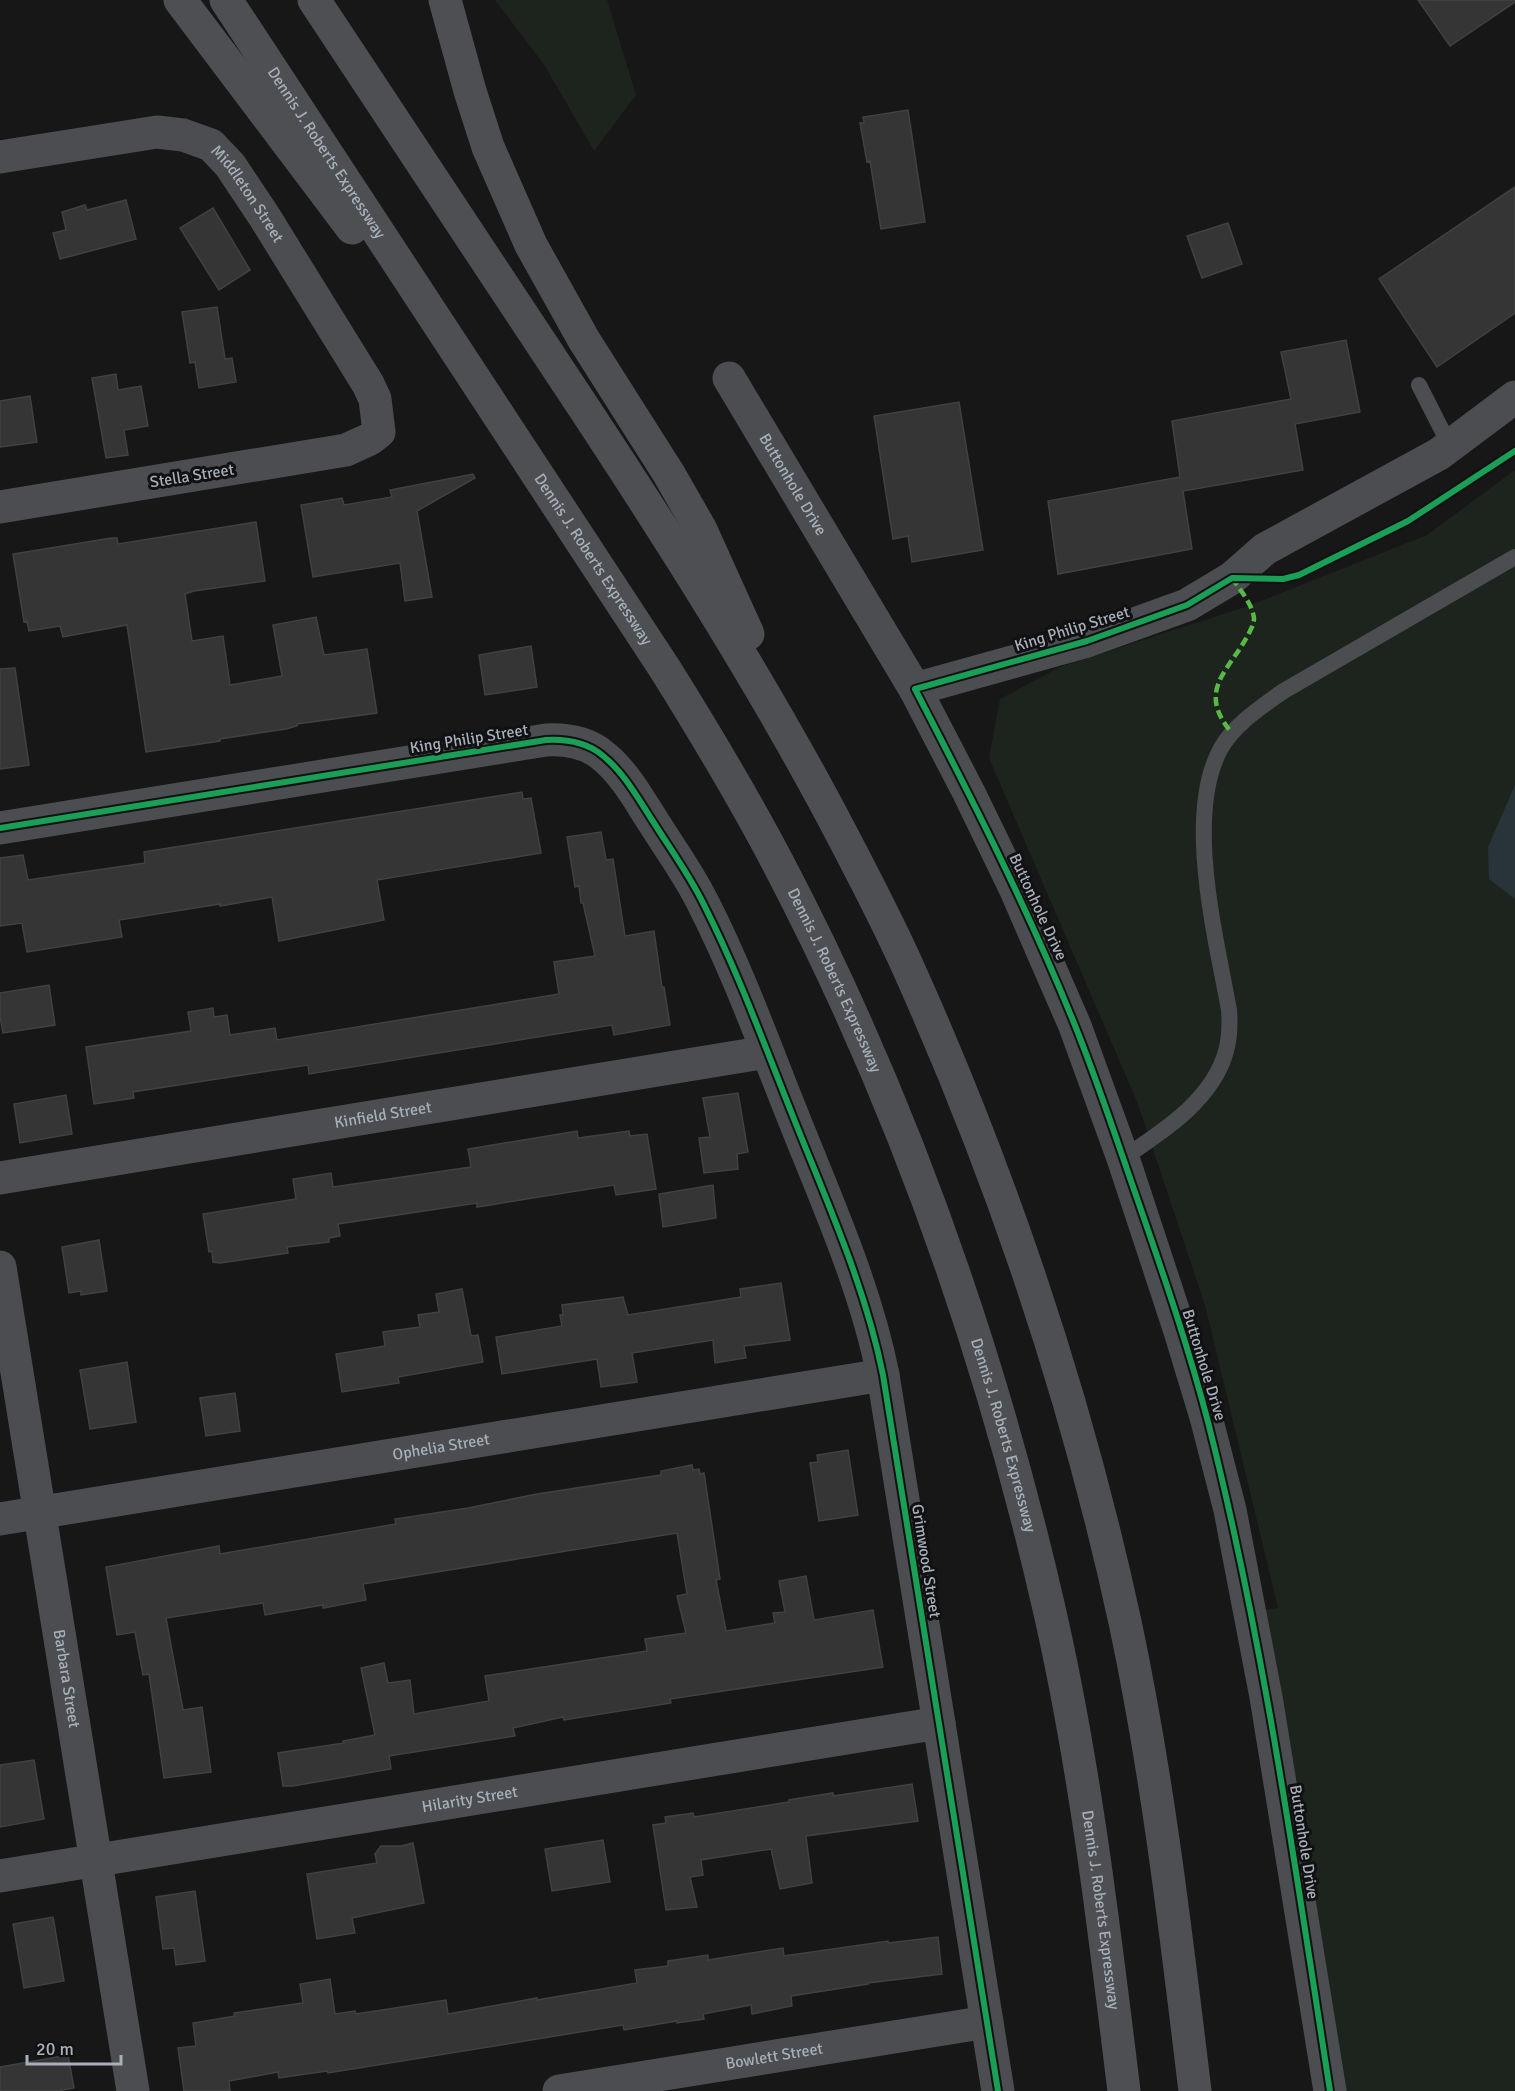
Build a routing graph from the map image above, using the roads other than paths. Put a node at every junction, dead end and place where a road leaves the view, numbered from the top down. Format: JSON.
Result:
{"nodes":[{"id":1,"x":180,"y":0,"type":"edge"},
{"id":2,"x":226,"y":0,"type":"edge"},
{"id":3,"x":314,"y":0,"type":"edge"},
{"id":4,"x":445,"y":0,"type":"edge"},
{"id":5,"x":0,"y":157,"type":"edge"},
{"id":6,"x":729,"y":378,"type":"dead end"},
{"id":7,"x":1419,"y":385,"type":"dead end"},
{"id":8,"x":1515,"y":397,"type":"edge"},
{"id":9,"x":379,"y":432,"type":"joint"},
{"id":10,"x":1450,"y":446,"type":"junction"},
{"id":11,"x":540,"y":478,"type":"junction"},
{"id":12,"x":0,"y":507,"type":"edge"},
{"id":13,"x":1515,"y":557,"type":"edge"},
{"id":14,"x":915,"y":689,"type":"junction"},
{"id":15,"x":799,"y":755,"type":"junction"},
{"id":16,"x":0,"y":828,"type":"edge"},
{"id":17,"x":767,"y":1052,"type":"junction"},
{"id":18,"x":1123,"y":1158,"type":"junction"},
{"id":19,"x":0,"y":1178,"type":"edge"},
{"id":20,"x":0,"y":1267,"type":"edge"},
{"id":21,"x":883,"y":1376,"type":"junction"},
{"id":22,"x":39,"y":1512,"type":"junction"},
{"id":23,"x":0,"y":1519,"type":"edge"},
{"id":24,"x":939,"y":1723,"type":"junction"},
{"id":25,"x":96,"y":1860,"type":"junction"},
{"id":26,"x":0,"y":1876,"type":"edge"},
{"id":27,"x":987,"y":2022,"type":"junction"},
{"id":28,"x":133,"y":2091,"type":"edge"},
{"id":29,"x":559,"y":2091,"type":"edge"},
{"id":30,"x":999,"y":2091,"type":"edge"},
{"id":31,"x":1124,"y":2091,"type":"edge"},
{"id":32,"x":1195,"y":2091,"type":"edge"},
{"id":33,"x":1330,"y":2091,"type":"edge"}],
"edges":[{"from":1,"to":11,"type":"highway"},
{"from":2,"to":11,"type":"highway","name":"Dennis J. Roberts Expressway"},
{"from":3,"to":15,"type":"highway"},
{"from":4,"to":15,"type":"highway"},
{"from":5,"to":9,"type":"street","name":"Middleton Street"},
{"from":6,"to":14,"type":"street","name":"Buttonhole Drive"},
{"from":7,"to":10,"type":"lane"},
{"from":8,"to":10,"type":"street","name":"King Philip Street"},
{"from":9,"to":12,"type":"street","name":"Stella Street"},
{"from":10,"to":14,"type":"street","name":"King Philip Street"},
{"from":11,"to":31,"type":"highway","name":"Dennis J. Roberts Expressway"},
{"from":13,"to":18,"type":"lane"},
{"from":14,"to":18,"type":"street","name":"Buttonhole Drive"},
{"from":15,"to":32,"type":"highway"},
{"from":16,"to":17,"type":"street","name":"King Philip Street"},
{"from":17,"to":19,"type":"street","name":"Kinfield Street"},
{"from":17,"to":21,"type":"street","name":"Grimwood Street"},
{"from":18,"to":33,"type":"street","name":"Buttonhole Drive"},
{"from":20,"to":22,"type":"street","name":"Barbara Street"},
{"from":21,"to":22,"type":"street","name":"Ophelia Street"},
{"from":21,"to":24,"type":"street","name":"Grimwood Street"},
{"from":22,"to":23,"type":"street","name":"Ophelia Street"},
{"from":22,"to":25,"type":"street","name":"Barbara Street"},
{"from":24,"to":25,"type":"street","name":"Hilarity Street"},
{"from":24,"to":27,"type":"street","name":"Grimwood Street"},
{"from":25,"to":26,"type":"street","name":"Hilarity Street"},
{"from":25,"to":28,"type":"street","name":"Barbara Street"},
{"from":27,"to":29,"type":"street","name":"Bowlett Street"},
{"from":27,"to":30,"type":"street","name":"Grimwood Street"}]}
